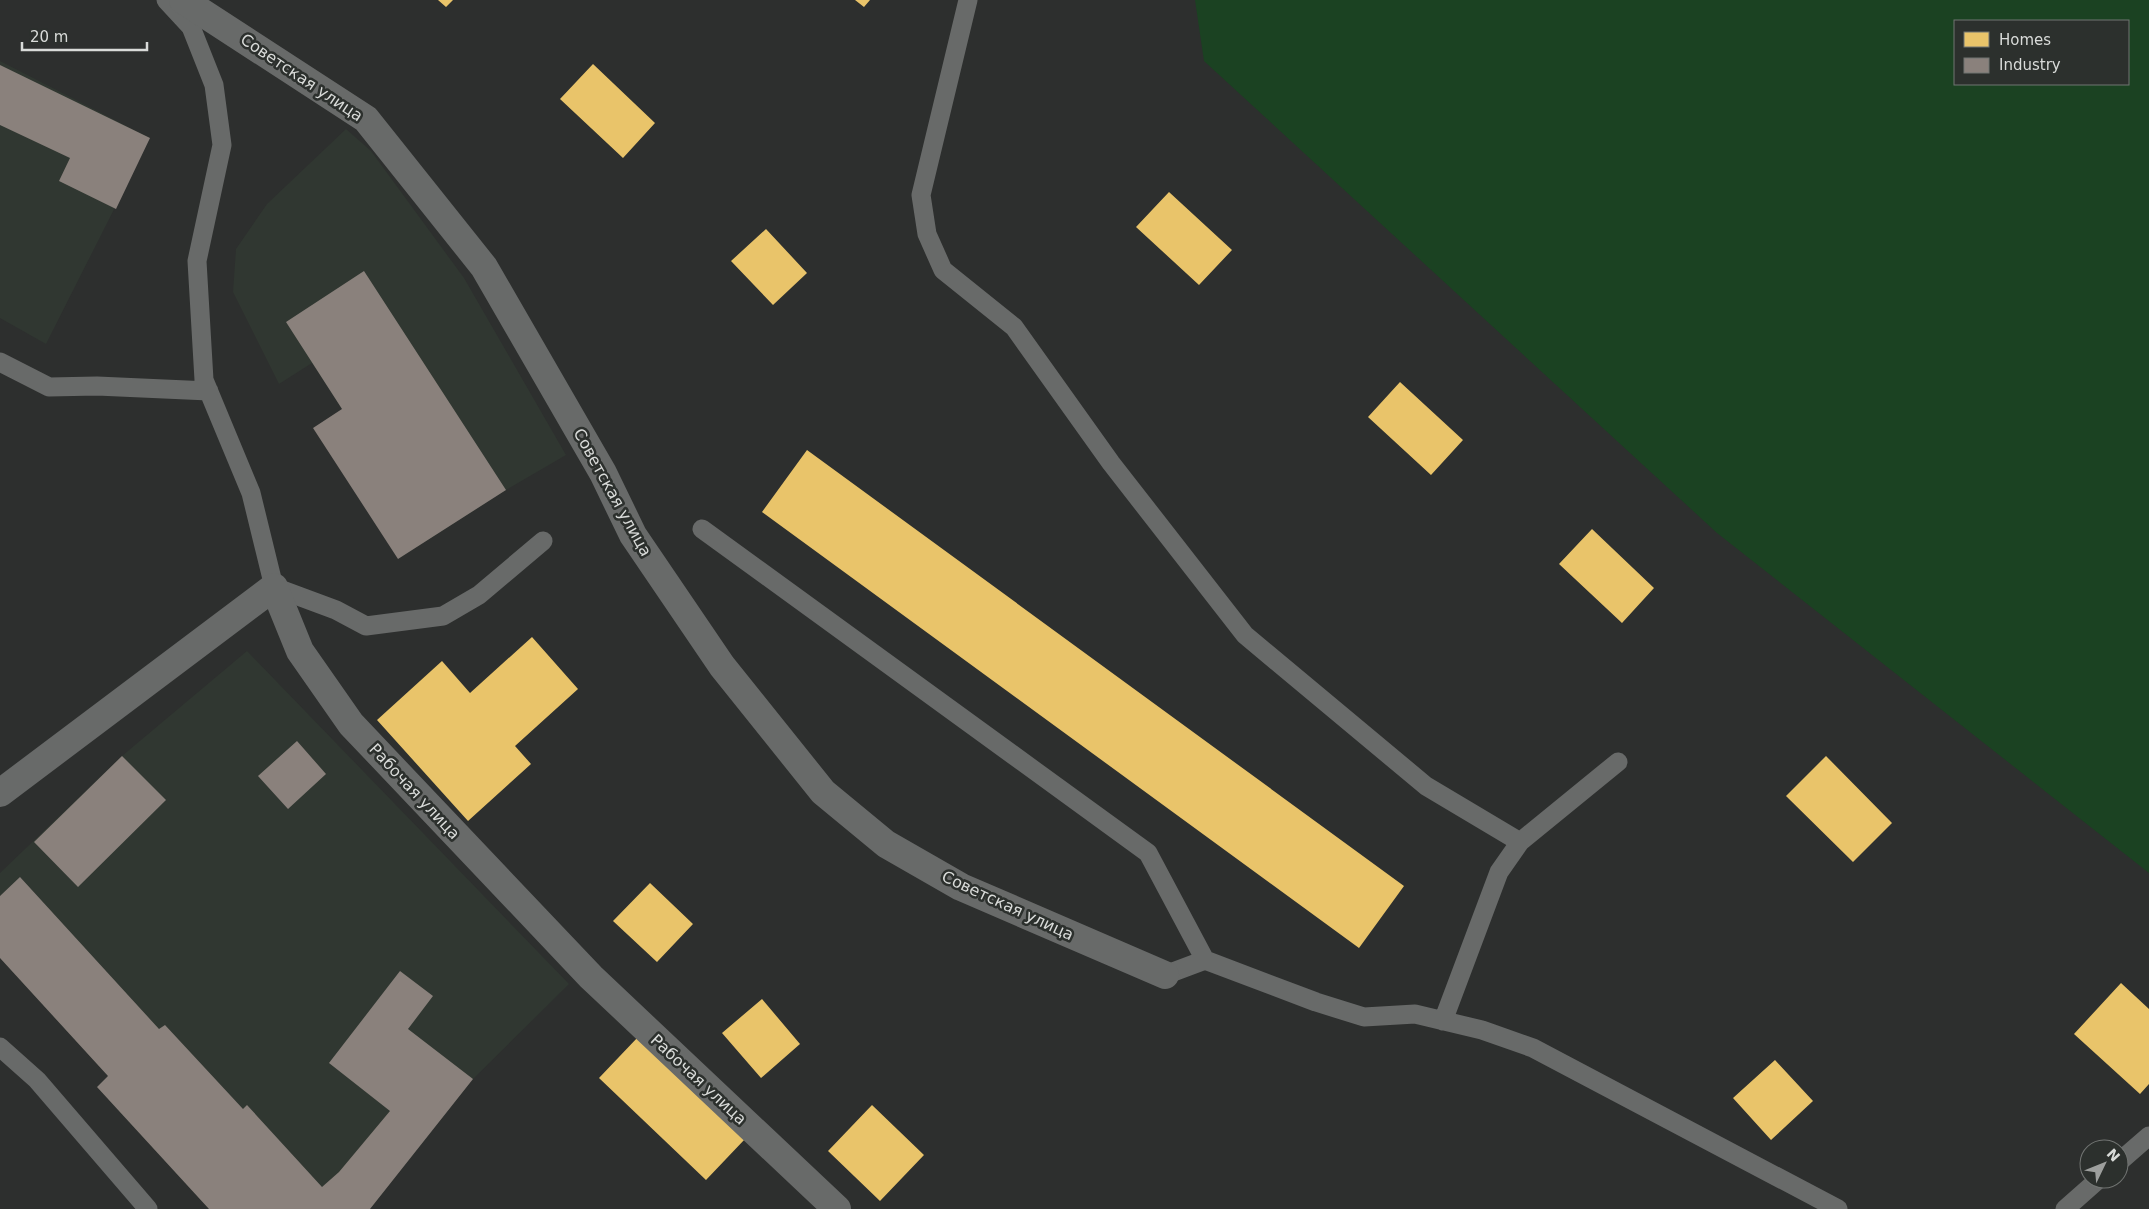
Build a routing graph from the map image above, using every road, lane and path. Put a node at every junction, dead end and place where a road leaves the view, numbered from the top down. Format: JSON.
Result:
{"nodes":[{"id":1,"x":166,"y":0,"type":"edge"},
{"id":2,"x":183,"y":0,"type":"edge"},
{"id":3,"x":968,"y":0,"type":"edge"},
{"id":4,"x":0,"y":362,"type":"edge"},
{"id":5,"x":209,"y":392,"type":"junction"},
{"id":6,"x":702,"y":529,"type":"dead end"},
{"id":7,"x":543,"y":541,"type":"dead end"},
{"id":8,"x":274,"y":587,"type":"junction"},
{"id":9,"x":1618,"y":762,"type":"dead end"},
{"id":10,"x":0,"y":793,"type":"edge"},
{"id":11,"x":1520,"y":842,"type":"junction"},
{"id":12,"x":1205,"y":960,"type":"junction"},
{"id":13,"x":1165,"y":975,"type":"joint"},
{"id":14,"x":1443,"y":1021,"type":"junction"},
{"id":15,"x":0,"y":1047,"type":"edge"},
{"id":16,"x":2149,"y":1136,"type":"edge"},
{"id":17,"x":2129,"y":1153,"type":"edge"},
{"id":18,"x":2088,"y":1189,"type":"edge"},
{"id":19,"x":1810,"y":1203,"type":"edge"},
{"id":20,"x":148,"y":1209,"type":"edge"},
{"id":21,"x":837,"y":1209,"type":"edge"},
{"id":22,"x":1838,"y":1209,"type":"edge"},
{"id":23,"x":2065,"y":1209,"type":"edge"}],
"edges":[{"from":1,"to":5,"type":"lane"},
{"from":2,"to":13,"type":"street","name":"Советская улица"},
{"from":3,"to":11,"type":"lane"},
{"from":4,"to":5,"type":"lane"},
{"from":5,"to":8,"type":"lane"},
{"from":6,"to":12,"type":"lane"},
{"from":7,"to":8,"type":"lane"},
{"from":8,"to":10,"type":"street"},
{"from":8,"to":21,"type":"street","name":"Рабочая улица"},
{"from":9,"to":11,"type":"lane"},
{"from":11,"to":14,"type":"lane"},
{"from":12,"to":13,"type":"lane"},
{"from":12,"to":14,"type":"lane"},
{"from":14,"to":19,"type":"lane"},
{"from":15,"to":20,"type":"lane"},
{"from":16,"to":17,"type":"lane"},
{"from":18,"to":23,"type":"lane"},
{"from":19,"to":22,"type":"lane"}]}
